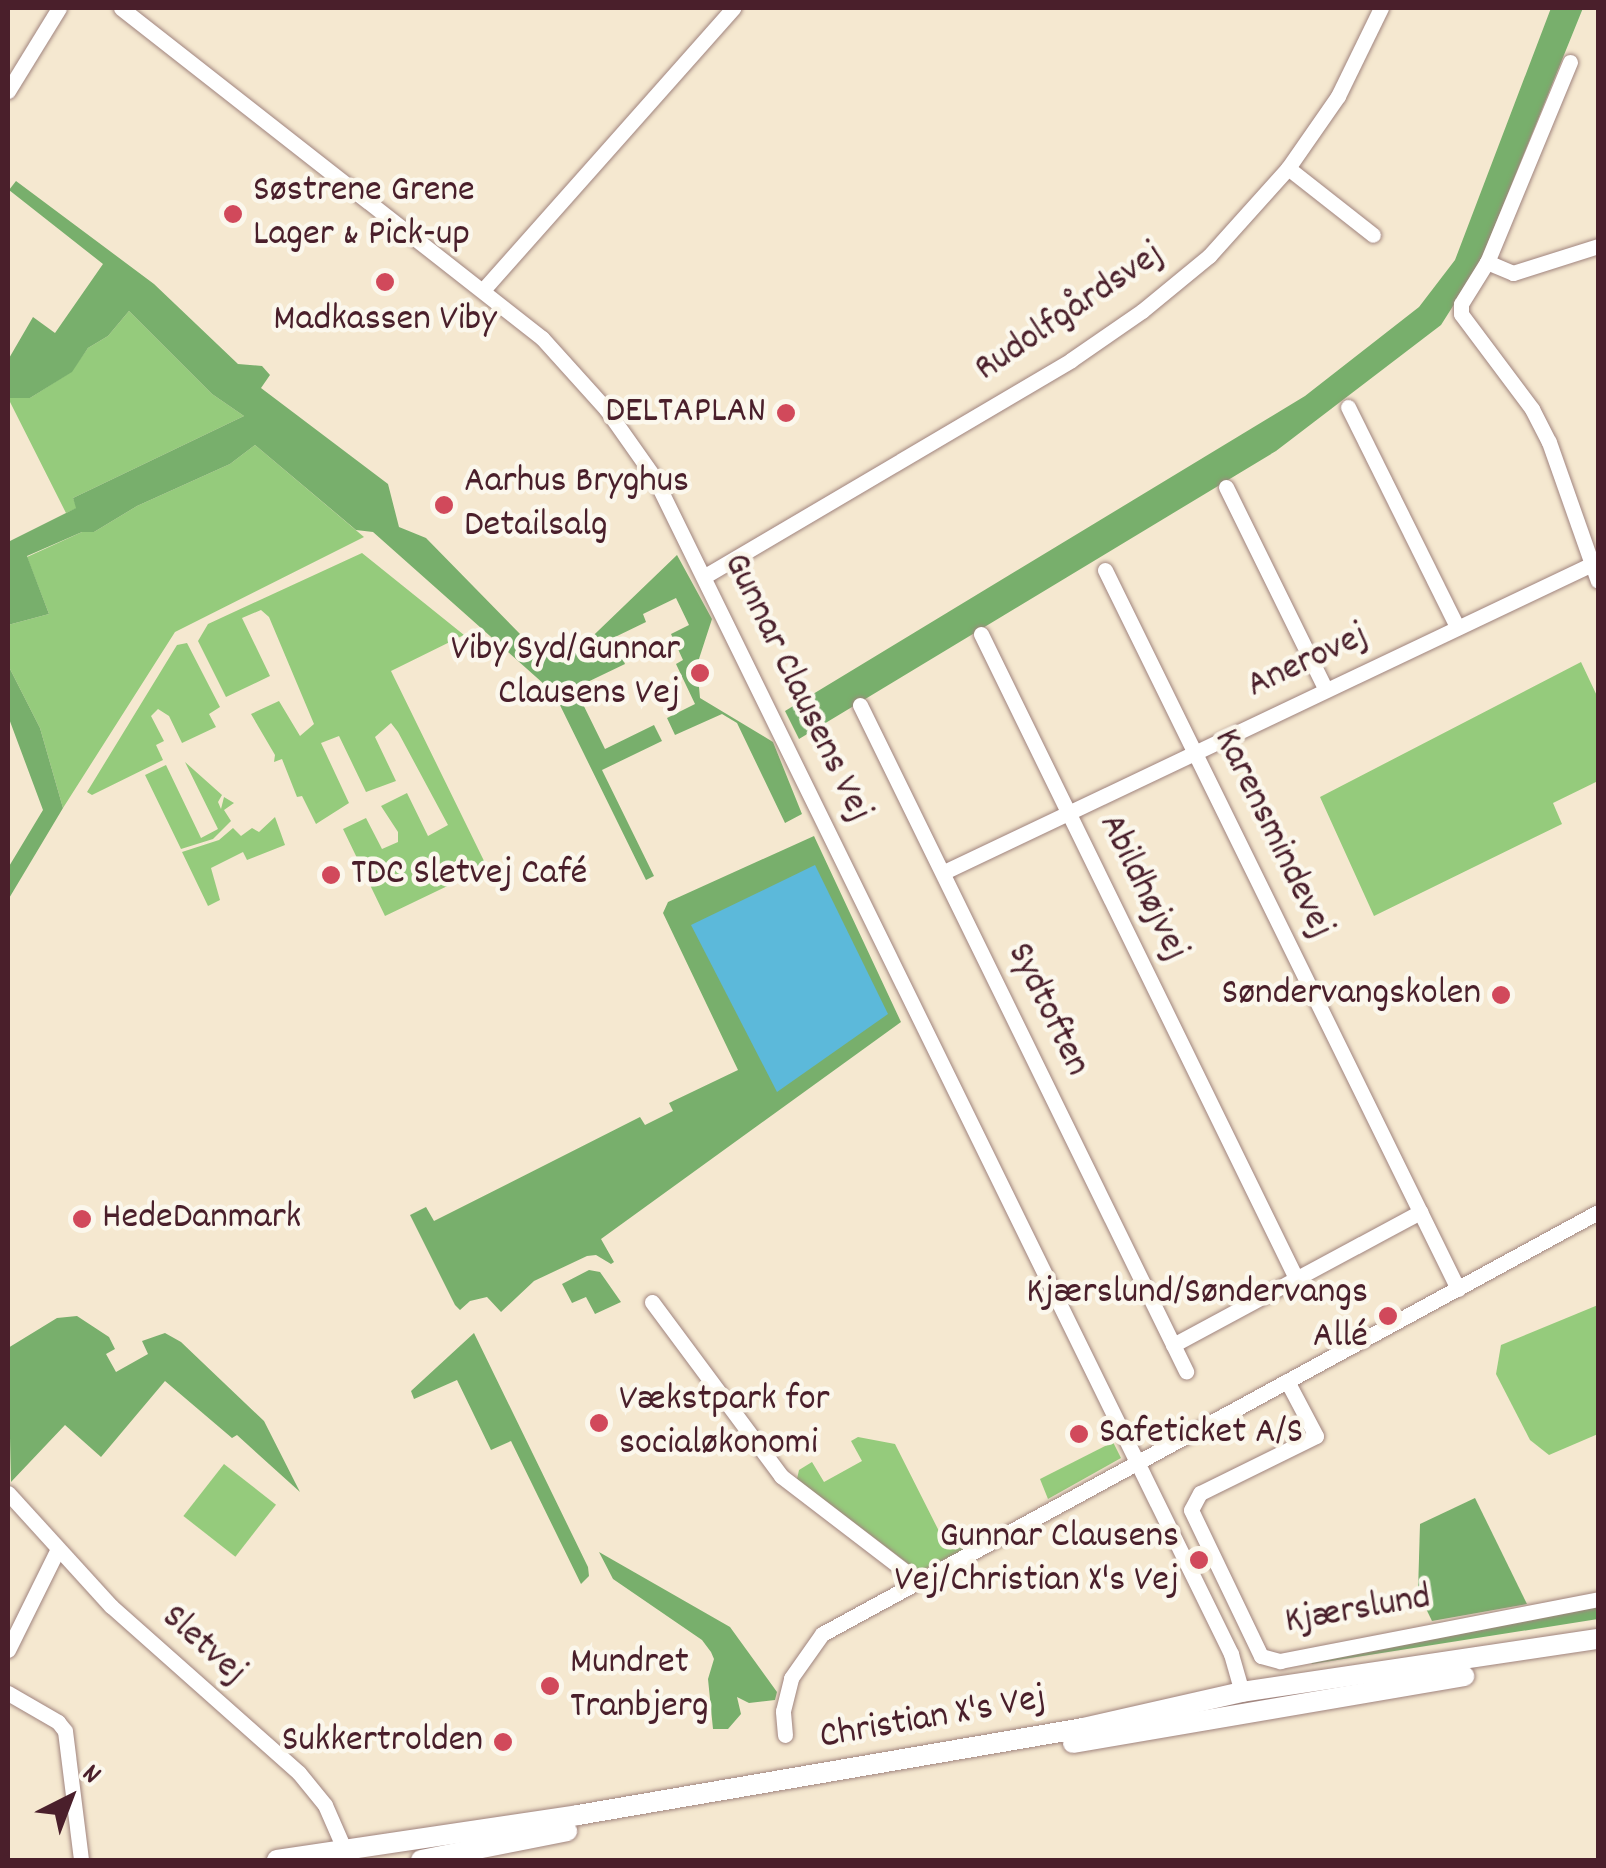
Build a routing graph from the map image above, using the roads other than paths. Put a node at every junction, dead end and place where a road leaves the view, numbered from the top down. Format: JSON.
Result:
{"nodes":[{"id":1,"x":59,"y":8,"type":"edge"},
{"id":2,"x":121,"y":8,"type":"edge"},
{"id":3,"x":733,"y":8,"type":"edge"},
{"id":4,"x":1380,"y":8,"type":"edge"},
{"id":5,"x":1570,"y":62,"type":"dead end"},
{"id":6,"x":8,"y":91,"type":"edge"},
{"id":7,"x":1288,"y":168,"type":"junction"},
{"id":8,"x":1374,"y":235,"type":"dead end"},
{"id":9,"x":1598,"y":246,"type":"edge"},
{"id":10,"x":1487,"y":262,"type":"junction"},
{"id":11,"x":483,"y":290,"type":"junction"},
{"id":12,"x":1348,"y":407,"type":"dead end"},
{"id":13,"x":1226,"y":488,"type":"dead end"},
{"id":14,"x":1592,"y":564,"type":"junction"},
{"id":15,"x":1106,"y":570,"type":"dead end"},
{"id":16,"x":705,"y":576,"type":"junction"},
{"id":17,"x":1598,"y":581,"type":"edge"},
{"id":18,"x":1457,"y":628,"type":"junction"},
{"id":19,"x":982,"y":634,"type":"dead end"},
{"id":20,"x":1326,"y":690,"type":"junction"},
{"id":21,"x":860,"y":705,"type":"dead end"},
{"id":22,"x":1196,"y":752,"type":"junction"},
{"id":23,"x":1069,"y":813,"type":"junction"},
{"id":24,"x":944,"y":872,"type":"junction"},
{"id":25,"x":1420,"y":1212,"type":"junction"},
{"id":26,"x":1598,"y":1212,"type":"edge"},
{"id":27,"x":1296,"y":1278,"type":"junction"},
{"id":28,"x":1458,"y":1289,"type":"junction"},
{"id":29,"x":652,"y":1302,"type":"dead end"},
{"id":30,"x":1173,"y":1345,"type":"junction"},
{"id":31,"x":1186,"y":1371,"type":"dead end"},
{"id":32,"x":1287,"y":1381,"type":"junction"},
{"id":33,"x":1136,"y":1462,"type":"junction"},
{"id":34,"x":8,"y":1493,"type":"edge"},
{"id":35,"x":58,"y":1551,"type":"junction"},
{"id":36,"x":919,"y":1582,"type":"junction"},
{"id":37,"x":1598,"y":1599,"type":"edge"},
{"id":38,"x":1598,"y":1639,"type":"edge"},
{"id":39,"x":8,"y":1650,"type":"edge"},
{"id":40,"x":1598,"y":1652,"type":"edge"},
{"id":41,"x":1242,"y":1692,"type":"junction"},
{"id":42,"x":8,"y":1693,"type":"edge"},
{"id":43,"x":1270,"y":1710,"type":"junction"},
{"id":44,"x":785,"y":1735,"type":"dead end"},
{"id":45,"x":1085,"y":1742,"type":"junction"},
{"id":46,"x":348,"y":1856,"type":"edge"},
{"id":47,"x":82,"y":1860,"type":"edge"},
{"id":48,"x":278,"y":1860,"type":"edge"},
{"id":49,"x":421,"y":1860,"type":"edge"}],
"edges":[{"from":1,"to":6,"type":"street"},
{"from":2,"to":11,"type":"street","name":"Gunnar Clausens Vej"},
{"from":3,"to":11,"type":"street"},
{"from":4,"to":7,"type":"street","name":"Rudolfgårdsvej"},
{"from":5,"to":10,"type":"street"},
{"from":7,"to":8,"type":"street"},
{"from":7,"to":16,"type":"street","name":"Rudolfgårdsvej"},
{"from":9,"to":10,"type":"street"},
{"from":10,"to":14,"type":"street"},
{"from":11,"to":16,"type":"street","name":"Gunnar Clausens Vej"},
{"from":12,"to":18,"type":"street"},
{"from":13,"to":20,"type":"street"},
{"from":14,"to":17,"type":"street"},
{"from":14,"to":18,"type":"street","name":"Anerovej"},
{"from":15,"to":22,"type":"street","name":"Karensmindevej"},
{"from":16,"to":33,"type":"street","name":"Gunnar Clausens Vej"},
{"from":18,"to":20,"type":"street","name":"Anerovej"},
{"from":19,"to":23,"type":"street","name":"Abildhøjvej"},
{"from":20,"to":22,"type":"street","name":"Anerovej"},
{"from":21,"to":24,"type":"street","name":"Sydtoften"},
{"from":22,"to":23,"type":"street","name":"Anerovej"},
{"from":22,"to":25,"type":"street","name":"Karensmindevej"},
{"from":23,"to":24,"type":"street","name":"Anerovej"},
{"from":23,"to":27,"type":"street","name":"Abildhøjvej"},
{"from":24,"to":30,"type":"street","name":"Sydtoften"},
{"from":25,"to":27,"type":"street"},
{"from":25,"to":28,"type":"street","name":"Karensmindevej"},
{"from":26,"to":28,"type":"street"},
{"from":27,"to":30,"type":"street"},
{"from":28,"to":32,"type":"street"},
{"from":29,"to":36,"type":"street"},
{"from":30,"to":31,"type":"street","name":"Sydtoften"},
{"from":32,"to":33,"type":"street"},
{"from":32,"to":37,"type":"street","name":"Kjærslund"},
{"from":33,"to":36,"type":"street"},
{"from":33,"to":41,"type":"street","name":"Gunnar Clausens Vej"},
{"from":34,"to":35,"type":"street","name":"Sletvej"},
{"from":35,"to":39,"type":"street"},
{"from":35,"to":46,"type":"street","name":"Sletvej"},
{"from":36,"to":44,"type":"street"},
{"from":38,"to":41,"type":"main road","name":"Christian X's Vej"},
{"from":40,"to":43,"type":"main road","name":"Christian X's Vej"},
{"from":41,"to":43,"type":"main road"},
{"from":41,"to":45,"type":"main road"},
{"from":41,"to":46,"type":"main road","name":"Christian X's Vej"},
{"from":42,"to":47,"type":"street"},
{"from":43,"to":45,"type":"main road","name":"Christian X's Vej"},
{"from":45,"to":49,"type":"main road","name":"Christian X's Vej"},
{"from":46,"to":48,"type":"main road","name":"Christian X's Vej"}]}
